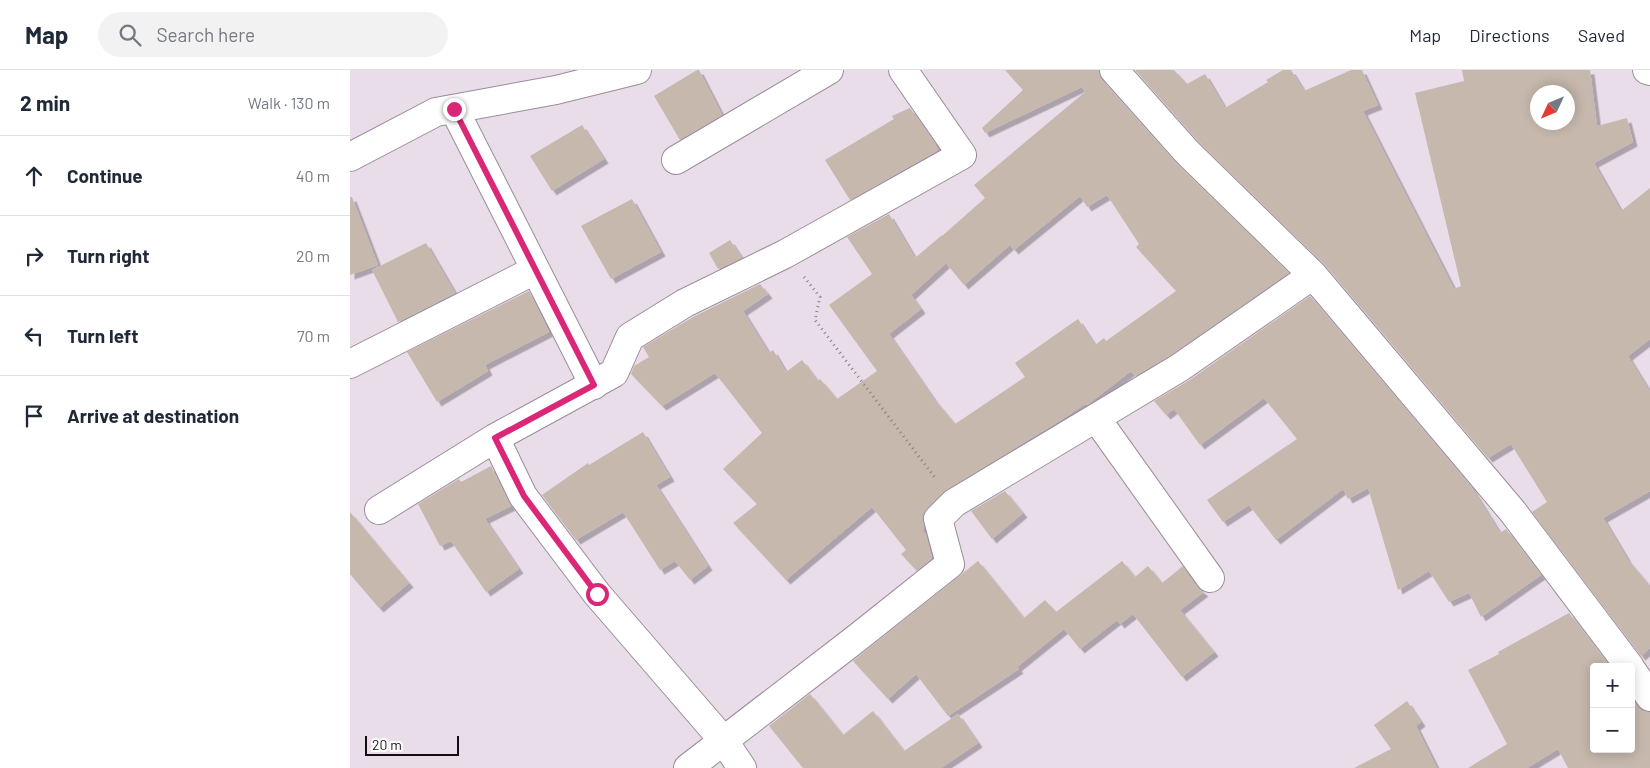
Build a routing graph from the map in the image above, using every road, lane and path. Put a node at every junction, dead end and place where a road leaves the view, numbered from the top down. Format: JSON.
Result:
{"nodes":[{"id":1,"x":637,"y":70,"type":"edge"},
{"id":2,"x":829,"y":70,"type":"edge"},
{"id":3,"x":903,"y":70,"type":"edge"},
{"id":4,"x":1114,"y":70,"type":"edge"},
{"id":5,"x":454,"y":109,"type":"junction"},
{"id":6,"x":350,"y":157,"type":"edge"},
{"id":7,"x":676,"y":160,"type":"dead end"},
{"id":8,"x":785,"y":254,"type":"junction"},
{"id":9,"x":535,"y":270,"type":"junction"},
{"id":10,"x":1313,"y":275,"type":"junction"},
{"id":11,"x":350,"y":364,"type":"edge"},
{"id":12,"x":594,"y":385,"type":"junction"},
{"id":13,"x":1096,"y":418,"type":"junction"},
{"id":14,"x":495,"y":438,"type":"junction"},
{"id":15,"x":954,"y":503,"type":"junction"},
{"id":16,"x":379,"y":510,"type":"dead end"},
{"id":17,"x":1210,"y":578,"type":"dead end"},
{"id":18,"x":1640,"y":678,"type":"edge"},
{"id":19,"x":724,"y":741,"type":"junction"},
{"id":20,"x":688,"y":768,"type":"edge"},
{"id":21,"x":742,"y":768,"type":"edge"}],
"edges":[{"from":1,"to":5,"type":"street"},
{"from":2,"to":7,"type":"street"},
{"from":3,"to":8,"type":"street"},
{"from":4,"to":10,"type":"street"},
{"from":5,"to":6,"type":"street"},
{"from":5,"to":9,"type":"street"},
{"from":8,"to":12,"type":"street"},
{"from":8,"to":15,"type":"path"},
{"from":9,"to":11,"type":"street"},
{"from":9,"to":12,"type":"street"},
{"from":10,"to":13,"type":"street"},
{"from":10,"to":18,"type":"street"},
{"from":12,"to":14,"type":"street"},
{"from":13,"to":15,"type":"street"},
{"from":13,"to":17,"type":"street"},
{"from":14,"to":16,"type":"street"},
{"from":14,"to":19,"type":"street"},
{"from":15,"to":19,"type":"street"},
{"from":19,"to":20,"type":"street"},
{"from":19,"to":21,"type":"street"}]}
